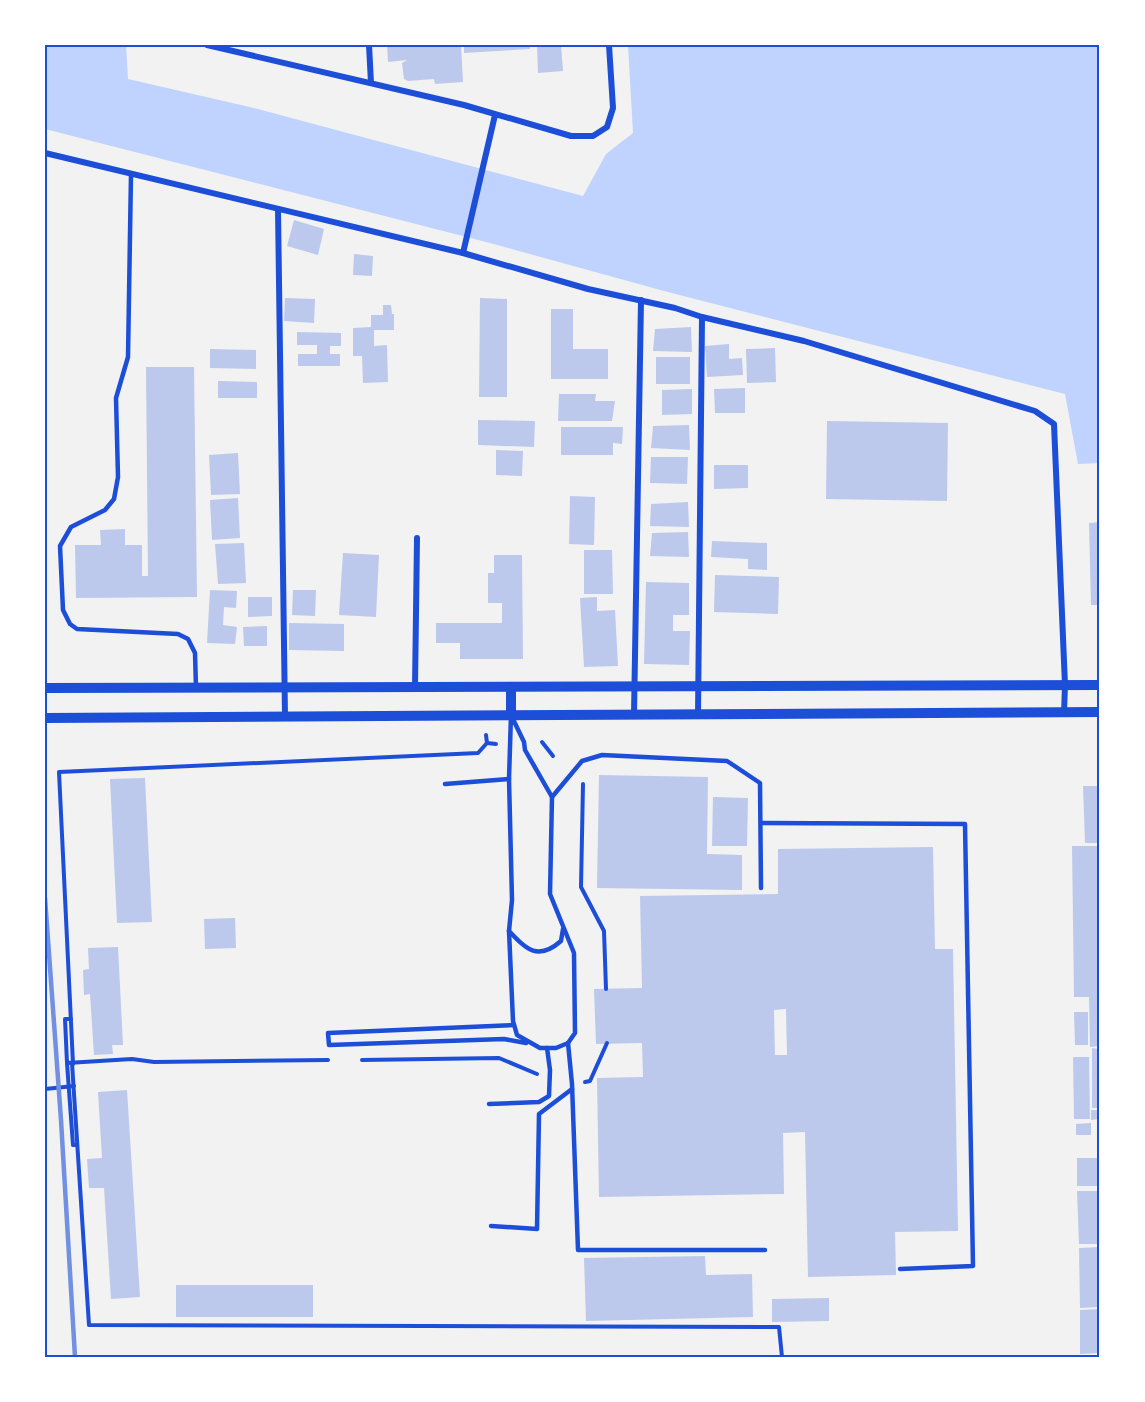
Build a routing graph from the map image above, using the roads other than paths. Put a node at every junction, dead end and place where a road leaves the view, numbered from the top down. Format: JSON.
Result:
{"nodes":[{"id":1,"x":207,"y":45,"type":"edge"},
{"id":2,"x":369,"y":45,"type":"edge"},
{"id":3,"x":609,"y":45,"type":"edge"},
{"id":4,"x":371,"y":83,"type":"junction"},
{"id":5,"x":495,"y":115,"type":"junction"},
{"id":6,"x":45,"y":153,"type":"edge"},
{"id":7,"x":131,"y":174,"type":"junction"},
{"id":8,"x":278,"y":209,"type":"junction"},
{"id":9,"x":463,"y":253,"type":"junction"},
{"id":10,"x":641,"y":300,"type":"junction"},
{"id":11,"x":702,"y":317,"type":"junction"},
{"id":12,"x":417,"y":538,"type":"dead end"},
{"id":13,"x":1065,"y":685,"type":"junction"},
{"id":14,"x":1100,"y":685,"type":"edge"},
{"id":15,"x":633,"y":687,"type":"junction"},
{"id":16,"x":698,"y":687,"type":"junction"},
{"id":17,"x":46,"y":688,"type":"edge"},
{"id":18,"x":196,"y":688,"type":"junction"},
{"id":19,"x":285,"y":688,"type":"junction"},
{"id":20,"x":414,"y":688,"type":"junction"},
{"id":21,"x":512,"y":688,"type":"junction"},
{"id":22,"x":1064,"y":712,"type":"junction"},
{"id":23,"x":1100,"y":712,"type":"edge"},
{"id":24,"x":698,"y":714,"type":"junction"},
{"id":25,"x":511,"y":715,"type":"junction"},
{"id":26,"x":634,"y":715,"type":"junction"},
{"id":27,"x":285,"y":716,"type":"junction"},
{"id":28,"x":47,"y":718,"type":"edge"},
{"id":29,"x":509,"y":779,"type":"junction"},
{"id":30,"x":445,"y":784,"type":"dead end"},
{"id":31,"x":552,"y":797,"type":"junction"},
{"id":32,"x":761,"y":823,"type":"junction"},
{"id":33,"x":761,"y":888,"type":"dead end"},
{"id":34,"x":563,"y":927,"type":"junction"},
{"id":35,"x":509,"y":931,"type":"junction"},
{"id":36,"x":514,"y":1026,"type":"junction"},
{"id":37,"x":530,"y":1043,"type":"junction"},
{"id":38,"x":568,"y":1043,"type":"junction"},
{"id":39,"x":547,"y":1048,"type":"junction"},
{"id":40,"x":572,"y":1086,"type":"junction"},
{"id":41,"x":489,"y":1104,"type":"dead end"},
{"id":42,"x":491,"y":1226,"type":"dead end"},
{"id":43,"x":765,"y":1250,"type":"dead end"},
{"id":44,"x":900,"y":1269,"type":"dead end"}],
"edges":[{"from":1,"to":4,"type":"street"},
{"from":2,"to":4,"type":"street"},
{"from":3,"to":5,"type":"street"},
{"from":4,"to":5,"type":"street"},
{"from":5,"to":9,"type":"street"},
{"from":6,"to":7,"type":"street"},
{"from":7,"to":8,"type":"street"},
{"from":7,"to":18,"type":"lane"},
{"from":8,"to":9,"type":"street"},
{"from":8,"to":19,"type":"street"},
{"from":9,"to":10,"type":"street"},
{"from":10,"to":11,"type":"street"},
{"from":10,"to":15,"type":"street"},
{"from":11,"to":13,"type":"street"},
{"from":11,"to":16,"type":"street"},
{"from":12,"to":20,"type":"street"},
{"from":13,"to":14,"type":"street"},
{"from":13,"to":16,"type":"street"},
{"from":13,"to":22,"type":"street"},
{"from":15,"to":16,"type":"street"},
{"from":15,"to":21,"type":"street"},
{"from":15,"to":26,"type":"street"},
{"from":16,"to":24,"type":"street"},
{"from":17,"to":18,"type":"street"},
{"from":18,"to":19,"type":"street"},
{"from":19,"to":20,"type":"street"},
{"from":19,"to":27,"type":"street"},
{"from":20,"to":21,"type":"street"},
{"from":21,"to":25,"type":"street"},
{"from":22,"to":23,"type":"street"},
{"from":22,"to":24,"type":"street"},
{"from":24,"to":26,"type":"street"},
{"from":25,"to":26,"type":"street"},
{"from":25,"to":27,"type":"street"},
{"from":25,"to":29,"type":"lane"},
{"from":25,"to":31,"type":"lane"},
{"from":27,"to":28,"type":"street"},
{"from":29,"to":30,"type":"lane"},
{"from":29,"to":35,"type":"lane"},
{"from":31,"to":32,"type":"lane"},
{"from":31,"to":34,"type":"lane"},
{"from":32,"to":33,"type":"lane"},
{"from":32,"to":44,"type":"lane"},
{"from":34,"to":35,"type":"lane"},
{"from":34,"to":38,"type":"lane"},
{"from":35,"to":36,"type":"lane"},
{"from":36,"to":37,"type":"lane"},
{"from":36,"to":37,"type":"lane"},
{"from":37,"to":39,"type":"lane"},
{"from":38,"to":39,"type":"lane"},
{"from":38,"to":40,"type":"lane"},
{"from":39,"to":41,"type":"lane"},
{"from":40,"to":42,"type":"lane"},
{"from":40,"to":43,"type":"lane"}]}
